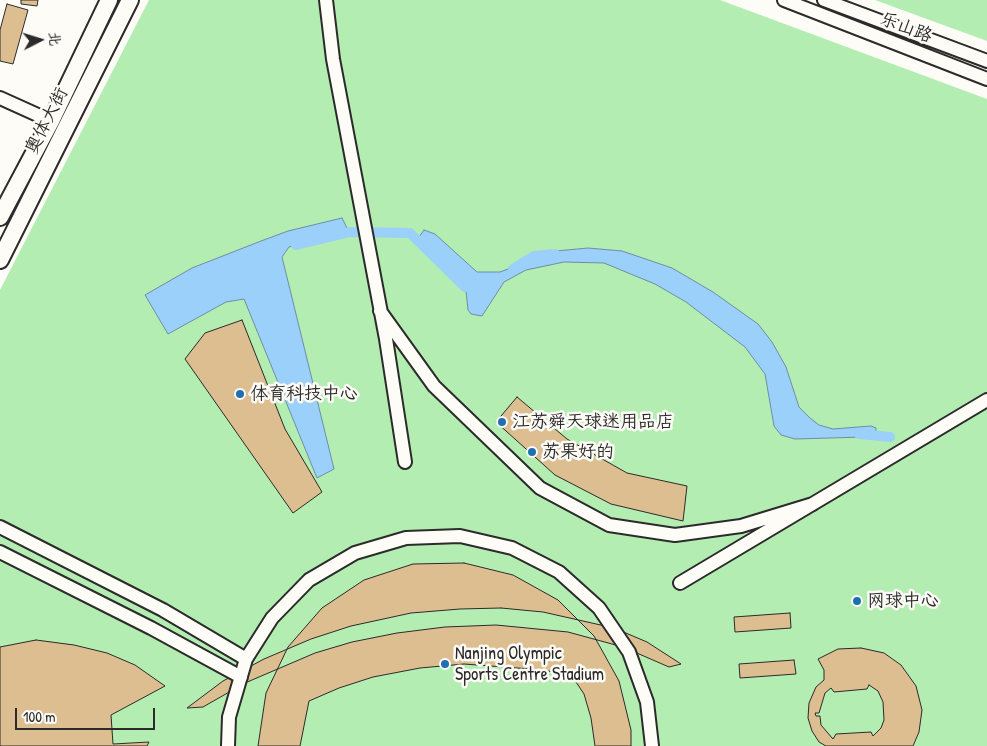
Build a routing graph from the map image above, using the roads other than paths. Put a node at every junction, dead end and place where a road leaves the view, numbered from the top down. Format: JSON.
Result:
{"nodes":[{"id":1,"x":108,"y":0,"type":"edge"},
{"id":2,"x":130,"y":0,"type":"edge"},
{"id":3,"x":326,"y":0,"type":"edge"},
{"id":4,"x":784,"y":0,"type":"edge"},
{"id":5,"x":824,"y":0,"type":"edge"},
{"id":6,"x":987,"y":61,"type":"edge"},
{"id":7,"x":987,"y":78,"type":"edge"},
{"id":8,"x":0,"y":98,"type":"edge"},
{"id":9,"x":51,"y":121,"type":"junction"},
{"id":10,"x":0,"y":217,"type":"edge"},
{"id":11,"x":0,"y":260,"type":"edge"},
{"id":12,"x":380,"y":311,"type":"junction"},
{"id":13,"x":987,"y":400,"type":"edge"},
{"id":14,"x":405,"y":462,"type":"dead end"},
{"id":15,"x":813,"y":504,"type":"junction"},
{"id":16,"x":0,"y":527,"type":"edge"},
{"id":17,"x":0,"y":552,"type":"edge"},
{"id":18,"x":680,"y":583,"type":"dead end"},
{"id":19,"x":246,"y":659,"type":"junction"},
{"id":20,"x":240,"y":677,"type":"junction"},
{"id":21,"x":228,"y":746,"type":"edge"},
{"id":22,"x":652,"y":746,"type":"edge"}],
"edges":[{"from":1,"to":9,"type":"main road","name":"奥体大街"},
{"from":2,"to":11,"type":"main road","name":"奥体大街"},
{"from":3,"to":12,"type":"street"},
{"from":4,"to":7,"type":"street","name":"乐山路"},
{"from":5,"to":6,"type":"street","name":"乐山路"},
{"from":8,"to":9,"type":"street"},
{"from":9,"to":10,"type":"main road","name":"奥体大街"},
{"from":12,"to":14,"type":"street"},
{"from":12,"to":15,"type":"street"},
{"from":13,"to":15,"type":"street"},
{"from":15,"to":18,"type":"street"},
{"from":16,"to":19,"type":"street"},
{"from":17,"to":20,"type":"street"},
{"from":19,"to":20,"type":"street"},
{"from":19,"to":22,"type":"street"},
{"from":20,"to":21,"type":"street"}]}
